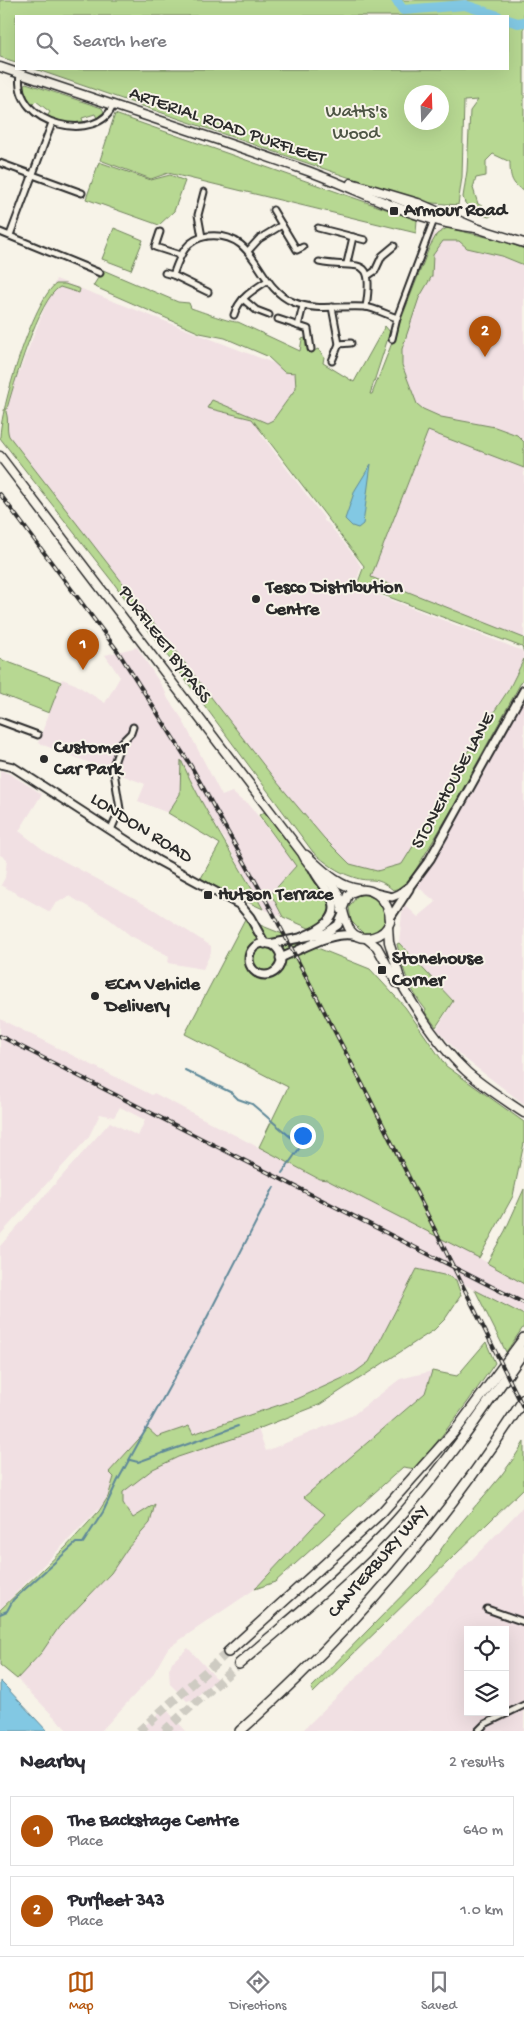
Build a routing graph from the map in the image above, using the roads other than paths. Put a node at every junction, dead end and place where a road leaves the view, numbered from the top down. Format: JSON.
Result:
{"nodes":[{"id":1,"x":0,"y":68,"type":"edge"},
{"id":2,"x":20,"y":74,"type":"junction"},
{"id":3,"x":113,"y":105,"type":"junction"},
{"id":4,"x":52,"y":123,"type":"junction"},
{"id":5,"x":0,"y":163,"type":"edge"},
{"id":6,"x":34,"y":174,"type":"junction"},
{"id":7,"x":329,"y":179,"type":"junction"},
{"id":8,"x":350,"y":183,"type":"junction"},
{"id":9,"x":204,"y":192,"type":"dead end"},
{"id":10,"x":82,"y":193,"type":"dead end"},
{"id":11,"x":272,"y":210,"type":"dead end"},
{"id":12,"x":439,"y":211,"type":"junction"},
{"id":13,"x":433,"y":221,"type":"junction"},
{"id":14,"x":282,"y":225,"type":"junction"},
{"id":15,"x":318,"y":228,"type":"dead end"},
{"id":16,"x":476,"y":228,"type":"junction"},
{"id":17,"x":0,"y":232,"type":"edge"},
{"id":18,"x":160,"y":232,"type":"dead end"},
{"id":19,"x":10,"y":235,"type":"junction"},
{"id":20,"x":202,"y":237,"type":"junction"},
{"id":21,"x":354,"y":237,"type":"junction"},
{"id":22,"x":365,"y":240,"type":"dead end"},
{"id":23,"x":524,"y":243,"type":"edge"},
{"id":24,"x":394,"y":246,"type":"dead end"},
{"id":25,"x":303,"y":247,"type":"dead end"},
{"id":26,"x":248,"y":251,"type":"junction"},
{"id":27,"x":180,"y":255,"type":"junction"},
{"id":28,"x":318,"y":262,"type":"dead end"},
{"id":29,"x":347,"y":263,"type":"junction"},
{"id":30,"x":100,"y":273,"type":"dead end"},
{"id":31,"x":165,"y":273,"type":"dead end"},
{"id":32,"x":173,"y":275,"type":"junction"},
{"id":33,"x":369,"y":276,"type":"junction"},
{"id":34,"x":267,"y":281,"type":"junction"},
{"id":35,"x":208,"y":292,"type":"dead end"},
{"id":36,"x":243,"y":299,"type":"junction"},
{"id":37,"x":303,"y":306,"type":"junction"},
{"id":38,"x":332,"y":307,"type":"junction"},
{"id":39,"x":366,"y":307,"type":"junction"},
{"id":40,"x":234,"y":315,"type":"dead end"},
{"id":41,"x":269,"y":315,"type":"dead end"},
{"id":42,"x":397,"y":318,"type":"junction"},
{"id":43,"x":278,"y":319,"type":"dead end"},
{"id":44,"x":298,"y":326,"type":"junction"},
{"id":45,"x":392,"y":339,"type":"dead end"},
{"id":46,"x":351,"y":343,"type":"dead end"},
{"id":47,"x":339,"y":344,"type":"junction"},
{"id":48,"x":311,"y":349,"type":"dead end"},
{"id":49,"x":332,"y":361,"type":"dead end"},
{"id":50,"x":0,"y":456,"type":"edge"},
{"id":51,"x":524,"y":690,"type":"edge"},
{"id":52,"x":0,"y":720,"type":"edge"},
{"id":53,"x":133,"y":727,"type":"dead end"},
{"id":54,"x":38,"y":734,"type":"dead end"},
{"id":55,"x":0,"y":764,"type":"edge"},
{"id":56,"x":111,"y":830,"type":"junction"},
{"id":57,"x":302,"y":853,"type":"junction"},
{"id":58,"x":313,"y":869,"type":"junction"},
{"id":59,"x":410,"y":886,"type":"junction"},
{"id":60,"x":362,"y":889,"type":"junction"},
{"id":61,"x":375,"y":892,"type":"junction"},
{"id":62,"x":342,"y":912,"type":"junction"},
{"id":63,"x":389,"y":922,"type":"junction"},
{"id":64,"x":256,"y":930,"type":"junction"},
{"id":65,"x":302,"y":937,"type":"junction"},
{"id":66,"x":363,"y":937,"type":"junction"},
{"id":67,"x":267,"y":944,"type":"junction"},
{"id":68,"x":254,"y":948,"type":"junction"},
{"id":69,"x":280,"y":958,"type":"junction"},
{"id":70,"x":402,"y":985,"type":"junction"},
{"id":71,"x":524,"y":1113,"type":"edge"},
{"id":72,"x":524,"y":1338,"type":"edge"},
{"id":73,"x":524,"y":1351,"type":"edge"},
{"id":74,"x":498,"y":1381,"type":"junction"},
{"id":75,"x":524,"y":1399,"type":"edge"},
{"id":76,"x":487,"y":1608,"type":"dead end"},
{"id":77,"x":524,"y":1622,"type":"edge"},
{"id":78,"x":228,"y":1652,"type":"tunnel mouth"},
{"id":79,"x":239,"y":1664,"type":"tunnel mouth"},
{"id":80,"x":524,"y":1705,"type":"edge"},
{"id":81,"x":240,"y":1731,"type":"edge"},
{"id":82,"x":478,"y":1731,"type":"edge"}],
"edges":[{"from":1,"to":2,"type":"main road","name":"ARTERIAL ROAD PURFLEET"},
{"from":2,"to":3,"type":"main road","name":"ARTERIAL ROAD PURFLEET"},
{"from":2,"to":4,"type":"street"},
{"from":3,"to":4,"type":"street"},
{"from":3,"to":7,"type":"main road","name":"ARTERIAL ROAD PURFLEET"},
{"from":4,"to":6,"type":"street"},
{"from":5,"to":6,"type":"street"},
{"from":6,"to":10,"type":"street"},
{"from":6,"to":19,"type":"street"},
{"from":7,"to":8,"type":"main road","name":"ARTERIAL ROAD PURFLEET"},
{"from":7,"to":13,"type":"main road","name":"ARTERIAL ROAD PURFLEET"},
{"from":8,"to":12,"type":"main road","name":"ARTERIAL ROAD PURFLEET"},
{"from":8,"to":13,"type":"street"},
{"from":9,"to":20,"type":"street"},
{"from":11,"to":14,"type":"street"},
{"from":12,"to":13,"type":"street"},
{"from":12,"to":16,"type":"main road","name":"ARTERIAL ROAD PURFLEET"},
{"from":13,"to":16,"type":"main road","name":"ARTERIAL ROAD PURFLEET"},
{"from":13,"to":42,"type":"street"},
{"from":14,"to":25,"type":"street"},
{"from":14,"to":26,"type":"street"},
{"from":15,"to":21,"type":"street"},
{"from":16,"to":23,"type":"main road","name":"ARTERIAL ROAD PURFLEET"},
{"from":17,"to":19,"type":"street"},
{"from":18,"to":27,"type":"street"},
{"from":19,"to":30,"type":"street"},
{"from":20,"to":26,"type":"street"},
{"from":20,"to":27,"type":"street"},
{"from":21,"to":22,"type":"street"},
{"from":21,"to":29,"type":"street"},
{"from":24,"to":33,"type":"street"},
{"from":26,"to":34,"type":"street"},
{"from":27,"to":32,"type":"street"},
{"from":28,"to":29,"type":"street"},
{"from":29,"to":33,"type":"street"},
{"from":31,"to":32,"type":"street"},
{"from":32,"to":35,"type":"street"},
{"from":33,"to":39,"type":"street"},
{"from":34,"to":36,"type":"street"},
{"from":34,"to":37,"type":"street"},
{"from":36,"to":40,"type":"street"},
{"from":36,"to":41,"type":"street"},
{"from":37,"to":38,"type":"street"},
{"from":37,"to":44,"type":"street"},
{"from":38,"to":39,"type":"street"},
{"from":38,"to":47,"type":"street"},
{"from":39,"to":42,"type":"street"},
{"from":42,"to":45,"type":"street"},
{"from":43,"to":44,"type":"street"},
{"from":44,"to":48,"type":"street"},
{"from":46,"to":47,"type":"street"},
{"from":47,"to":49,"type":"street"},
{"from":50,"to":57,"type":"main road","name":"PURFLEET BYPASS"},
{"from":51,"to":59,"type":"street","name":"STONEHOUSE LANE"},
{"from":52,"to":54,"type":"street"},
{"from":53,"to":56,"type":"street"},
{"from":55,"to":56,"type":"street","name":"LONDON ROAD"},
{"from":56,"to":64,"type":"street","name":"LONDON ROAD"},
{"from":57,"to":58,"type":"main road","name":"PURFLEET BYPASS"},
{"from":57,"to":60,"type":"main road","name":"PURFLEET BYPASS"},
{"from":58,"to":62,"type":"main road","name":"PURFLEET BYPASS"},
{"from":58,"to":65,"type":"street"},
{"from":59,"to":61,"type":"street"},
{"from":59,"to":63,"type":"street","name":"STONEHOUSE LANE"},
{"from":60,"to":61,"type":"main road"},
{"from":60,"to":62,"type":"main road"},
{"from":61,"to":63,"type":"main road"},
{"from":62,"to":65,"type":"street"},
{"from":62,"to":66,"type":"main road"},
{"from":63,"to":66,"type":"main road"},
{"from":63,"to":70,"type":"main road"},
{"from":64,"to":67,"type":"street","name":"LONDON ROAD"},
{"from":64,"to":68,"type":"street"},
{"from":65,"to":67,"type":"street"},
{"from":66,"to":69,"type":"street"},
{"from":66,"to":70,"type":"main road"},
{"from":67,"to":68,"type":"street"},
{"from":67,"to":69,"type":"street"},
{"from":68,"to":69,"type":"street"},
{"from":70,"to":71,"type":"main road"},
{"from":72,"to":74,"type":"highway","name":"CANTERBURY WAY"},
{"from":73,"to":74,"type":"highway","name":"CANTERBURY WAY"},
{"from":74,"to":78,"type":"highway","name":"CANTERBURY WAY"},
{"from":74,"to":79,"type":"highway","name":"CANTERBURY WAY"},
{"from":75,"to":81,"type":"highway","name":"CANTERBURY WAY"},
{"from":76,"to":77,"type":"street"},
{"from":80,"to":82,"type":"street"}]}
